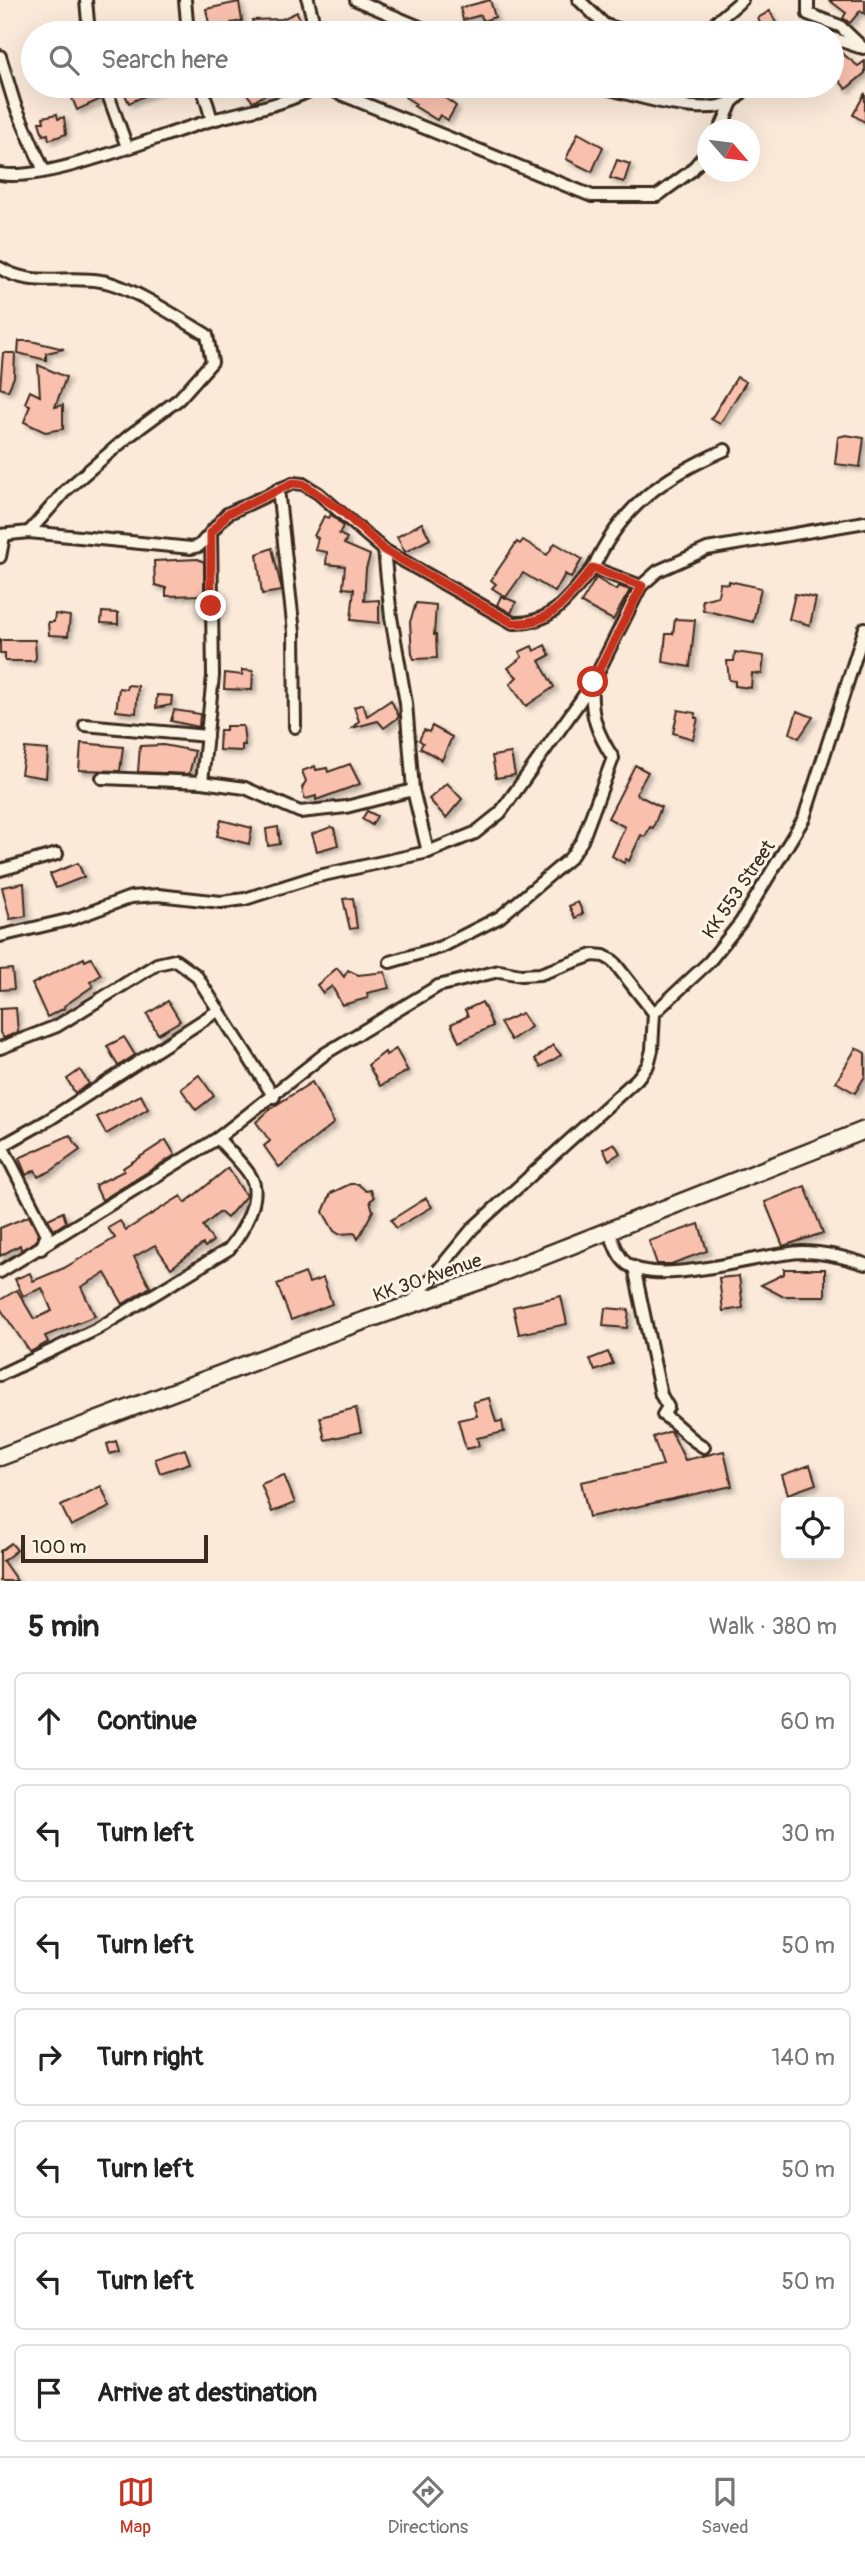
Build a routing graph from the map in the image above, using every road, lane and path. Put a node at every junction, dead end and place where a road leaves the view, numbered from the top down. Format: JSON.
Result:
{"nodes":[{"id":1,"x":86,"y":0,"type":"edge"},
{"id":2,"x":185,"y":0,"type":"edge"},
{"id":3,"x":309,"y":0,"type":"edge"},
{"id":4,"x":356,"y":0,"type":"edge"},
{"id":5,"x":579,"y":0,"type":"edge"},
{"id":6,"x":742,"y":0,"type":"edge"},
{"id":7,"x":808,"y":0,"type":"edge"},
{"id":8,"x":88,"y":21,"type":"edge"},
{"id":9,"x":187,"y":21,"type":"edge"},
{"id":10,"x":313,"y":21,"type":"edge"},
{"id":11,"x":406,"y":21,"type":"edge"},
{"id":12,"x":601,"y":21,"type":"edge"},
{"id":13,"x":718,"y":21,"type":"edge"},
{"id":14,"x":827,"y":21,"type":"edge"},
{"id":15,"x":844,"y":30,"type":"edge"},
{"id":16,"x":844,"y":42,"type":"edge"},
{"id":17,"x":864,"y":48,"type":"edge"},
{"id":18,"x":0,"y":56,"type":"edge"},
{"id":19,"x":110,"y":98,"type":"edge"},
{"id":20,"x":206,"y":98,"type":"edge"},
{"id":21,"x":297,"y":98,"type":"edge"},
{"id":22,"x":350,"y":98,"type":"edge"},
{"id":23,"x":654,"y":98,"type":"edge"},
{"id":24,"x":736,"y":98,"type":"edge"},
{"id":25,"x":732,"y":102,"type":"junction"},
{"id":26,"x":725,"y":119,"type":"edge"},
{"id":27,"x":212,"y":120,"type":"junction"},
{"id":28,"x":127,"y":147,"type":"junction"},
{"id":29,"x":697,"y":164,"type":"edge"},
{"id":30,"x":44,"y":171,"type":"junction"},
{"id":31,"x":0,"y":174,"type":"edge"},
{"id":32,"x":0,"y":268,"type":"edge"},
{"id":33,"x":725,"y":450,"type":"dead end"},
{"id":34,"x":278,"y":489,"type":"junction"},
{"id":35,"x":865,"y":522,"type":"edge"},
{"id":36,"x":29,"y":532,"type":"junction"},
{"id":37,"x":211,"y":533,"type":"junction"},
{"id":38,"x":2,"y":536,"type":"edge"},
{"id":39,"x":384,"y":550,"type":"junction"},
{"id":40,"x":0,"y":557,"type":"edge"},
{"id":41,"x":593,"y":568,"type":"junction"},
{"id":42,"x":642,"y":586,"type":"junction"},
{"id":43,"x":865,"y":628,"type":"edge"},
{"id":44,"x":593,"y":682,"type":"junction"},
{"id":45,"x":85,"y":725,"type":"dead end"},
{"id":46,"x":295,"y":727,"type":"dead end"},
{"id":47,"x":207,"y":736,"type":"junction"},
{"id":48,"x":102,"y":778,"type":"dead end"},
{"id":49,"x":202,"y":782,"type":"junction"},
{"id":50,"x":413,"y":790,"type":"junction"},
{"id":51,"x":428,"y":852,"type":"junction"},
{"id":52,"x":57,"y":854,"type":"dead end"},
{"id":53,"x":0,"y":870,"type":"edge"},
{"id":54,"x":0,"y":936,"type":"edge"},
{"id":55,"x":390,"y":962,"type":"dead end"},
{"id":56,"x":219,"y":1010,"type":"junction"},
{"id":57,"x":654,"y":1013,"type":"junction"},
{"id":58,"x":0,"y":1048,"type":"edge"},
{"id":59,"x":274,"y":1097,"type":"junction"},
{"id":60,"x":865,"y":1130,"type":"edge"},
{"id":61,"x":218,"y":1138,"type":"junction"},
{"id":62,"x":1,"y":1147,"type":"edge"},
{"id":63,"x":609,"y":1231,"type":"junction"},
{"id":64,"x":41,"y":1249,"type":"junction"},
{"id":65,"x":865,"y":1264,"type":"edge"},
{"id":66,"x":634,"y":1267,"type":"junction"},
{"id":67,"x":0,"y":1272,"type":"edge"},
{"id":68,"x":407,"y":1308,"type":"junction"},
{"id":69,"x":0,"y":1375,"type":"edge"},
{"id":70,"x":704,"y":1447,"type":"dead end"},
{"id":71,"x":0,"y":1457,"type":"edge"}],
"edges":[{"from":1,"to":8,"type":"street"},
{"from":2,"to":9,"type":"street"},
{"from":3,"to":10,"type":"street"},
{"from":4,"to":11,"type":"street"},
{"from":5,"to":12,"type":"street"},
{"from":6,"to":13,"type":"street"},
{"from":7,"to":14,"type":"street"},
{"from":15,"to":17,"type":"street"},
{"from":16,"to":17,"type":"street"},
{"from":18,"to":30,"type":"street"},
{"from":19,"to":28,"type":"street"},
{"from":20,"to":27,"type":"street"},
{"from":21,"to":27,"type":"street"},
{"from":22,"to":29,"type":"street"},
{"from":23,"to":25,"type":"street"},
{"from":24,"to":25,"type":"street"},
{"from":25,"to":26,"type":"street"},
{"from":27,"to":28,"type":"street"},
{"from":28,"to":30,"type":"street"},
{"from":30,"to":31,"type":"street"},
{"from":32,"to":36,"type":"street"},
{"from":33,"to":41,"type":"street"},
{"from":34,"to":37,"type":"street"},
{"from":34,"to":39,"type":"street"},
{"from":34,"to":46,"type":"street"},
{"from":35,"to":42,"type":"street"},
{"from":36,"to":37,"type":"street"},
{"from":36,"to":38,"type":"street"},
{"from":37,"to":47,"type":"street"},
{"from":38,"to":40,"type":"street"},
{"from":39,"to":41,"type":"street"},
{"from":39,"to":50,"type":"street"},
{"from":41,"to":42,"type":"street"},
{"from":42,"to":44,"type":"street"},
{"from":43,"to":57,"type":"street","name":"KK 553 Street"},
{"from":44,"to":51,"type":"street"},
{"from":44,"to":55,"type":"street"},
{"from":45,"to":47,"type":"street"},
{"from":47,"to":49,"type":"street"},
{"from":48,"to":49,"type":"street"},
{"from":49,"to":50,"type":"street"},
{"from":50,"to":51,"type":"street"},
{"from":51,"to":54,"type":"street"},
{"from":52,"to":53,"type":"street"},
{"from":56,"to":58,"type":"street"},
{"from":56,"to":59,"type":"street"},
{"from":56,"to":62,"type":"street"},
{"from":57,"to":59,"type":"street"},
{"from":57,"to":68,"type":"street"},
{"from":59,"to":61,"type":"street"},
{"from":60,"to":63,"type":"main road","name":"KK 30 Avenue"},
{"from":61,"to":64,"type":"street"},
{"from":61,"to":69,"type":"street"},
{"from":62,"to":64,"type":"street"},
{"from":63,"to":66,"type":"street"},
{"from":63,"to":68,"type":"main road","name":"KK 30 Avenue"},
{"from":64,"to":67,"type":"street"},
{"from":65,"to":66,"type":"street"},
{"from":66,"to":70,"type":"street"},
{"from":68,"to":71,"type":"main road","name":"KK 30 Avenue"}]}
